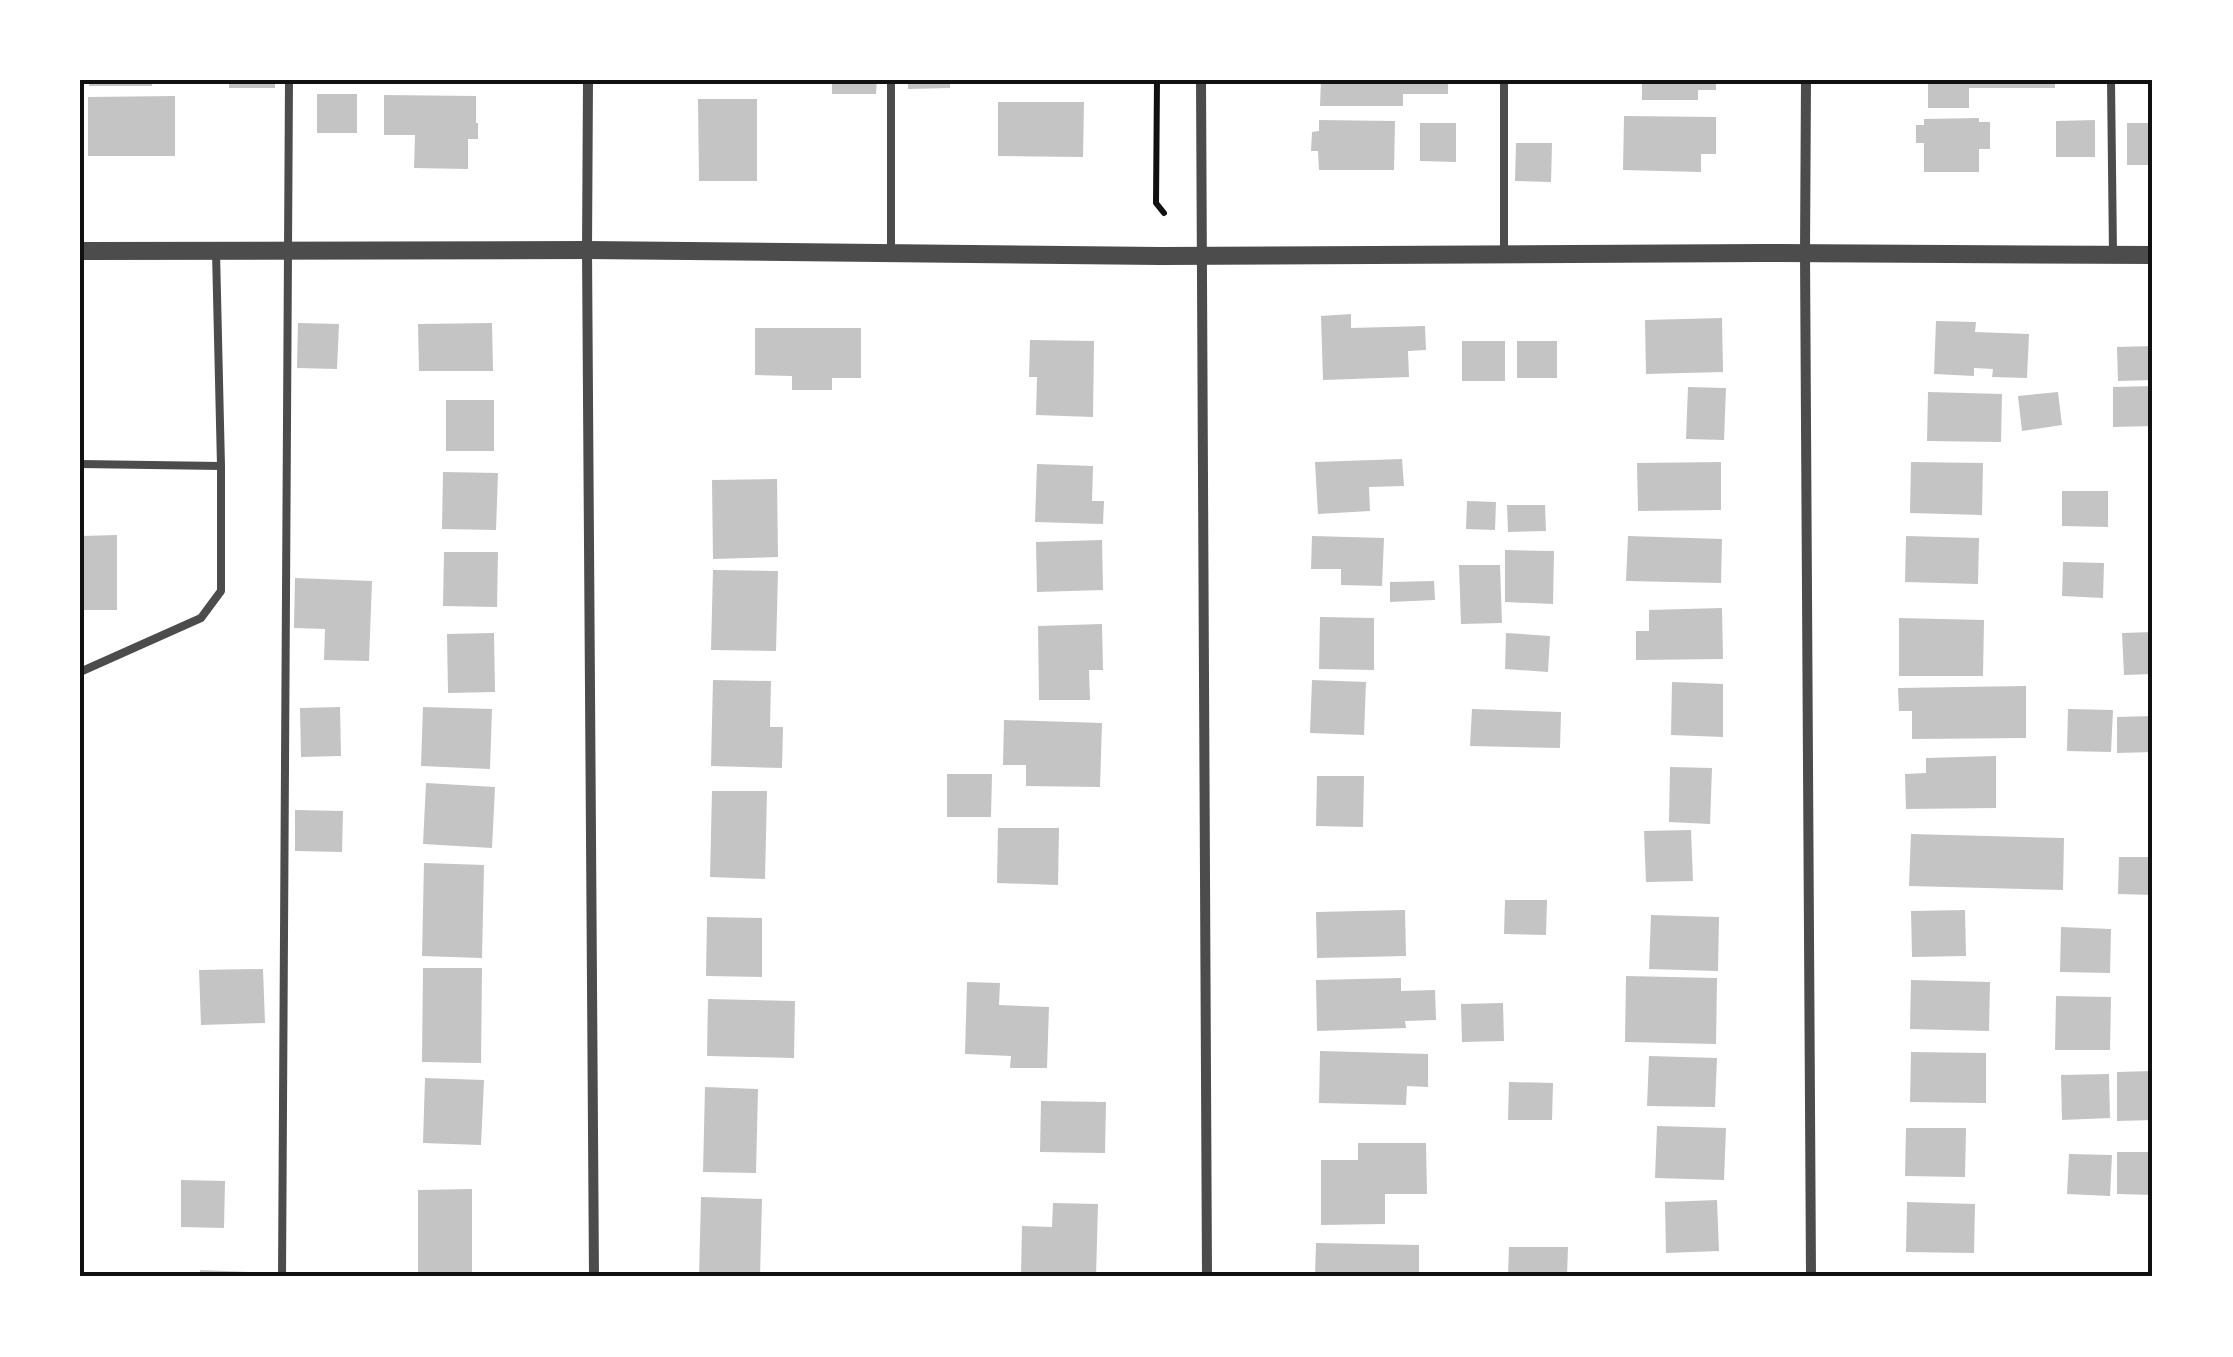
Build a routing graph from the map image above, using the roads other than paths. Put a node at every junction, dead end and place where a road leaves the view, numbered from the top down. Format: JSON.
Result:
{"nodes":[{"id":1,"x":289,"y":80,"type":"edge"},
{"id":2,"x":588,"y":80,"type":"edge"},
{"id":3,"x":891,"y":80,"type":"edge"},
{"id":4,"x":1201,"y":80,"type":"edge"},
{"id":5,"x":1504,"y":80,"type":"edge"},
{"id":6,"x":1806,"y":80,"type":"edge"},
{"id":7,"x":2111,"y":80,"type":"edge"},
{"id":8,"x":80,"y":250,"type":"edge"},
{"id":9,"x":289,"y":250,"type":"junction"},
{"id":10,"x":588,"y":250,"type":"junction"},
{"id":11,"x":216,"y":251,"type":"junction"},
{"id":12,"x":891,"y":253,"type":"junction"},
{"id":13,"x":1805,"y":253,"type":"junction"},
{"id":14,"x":1504,"y":254,"type":"junction"},
{"id":15,"x":2113,"y":254,"type":"junction"},
{"id":16,"x":2153,"y":255,"type":"edge"},
{"id":17,"x":1200,"y":256,"type":"junction"},
{"id":18,"x":80,"y":464,"type":"edge"},
{"id":19,"x":221,"y":466,"type":"junction"},
{"id":20,"x":80,"y":672,"type":"edge"},
{"id":21,"x":282,"y":1277,"type":"edge"},
{"id":22,"x":594,"y":1277,"type":"edge"},
{"id":23,"x":1207,"y":1277,"type":"edge"},
{"id":24,"x":1811,"y":1277,"type":"edge"}],
"edges":[{"from":1,"to":9,"type":"lane"},
{"from":2,"to":10,"type":"street"},
{"from":3,"to":12,"type":"lane"},
{"from":4,"to":17,"type":"street"},
{"from":5,"to":14,"type":"lane"},
{"from":6,"to":13,"type":"street"},
{"from":7,"to":15,"type":"lane"},
{"from":8,"to":11,"type":"street"},
{"from":9,"to":10,"type":"street"},
{"from":9,"to":11,"type":"street"},
{"from":9,"to":21,"type":"lane"},
{"from":10,"to":12,"type":"street"},
{"from":10,"to":22,"type":"street"},
{"from":11,"to":19,"type":"lane"},
{"from":12,"to":17,"type":"street"},
{"from":13,"to":14,"type":"street"},
{"from":13,"to":15,"type":"street"},
{"from":13,"to":24,"type":"street"},
{"from":14,"to":17,"type":"street"},
{"from":15,"to":16,"type":"street"},
{"from":17,"to":23,"type":"street"},
{"from":18,"to":19,"type":"lane"},
{"from":19,"to":20,"type":"lane"}]}
